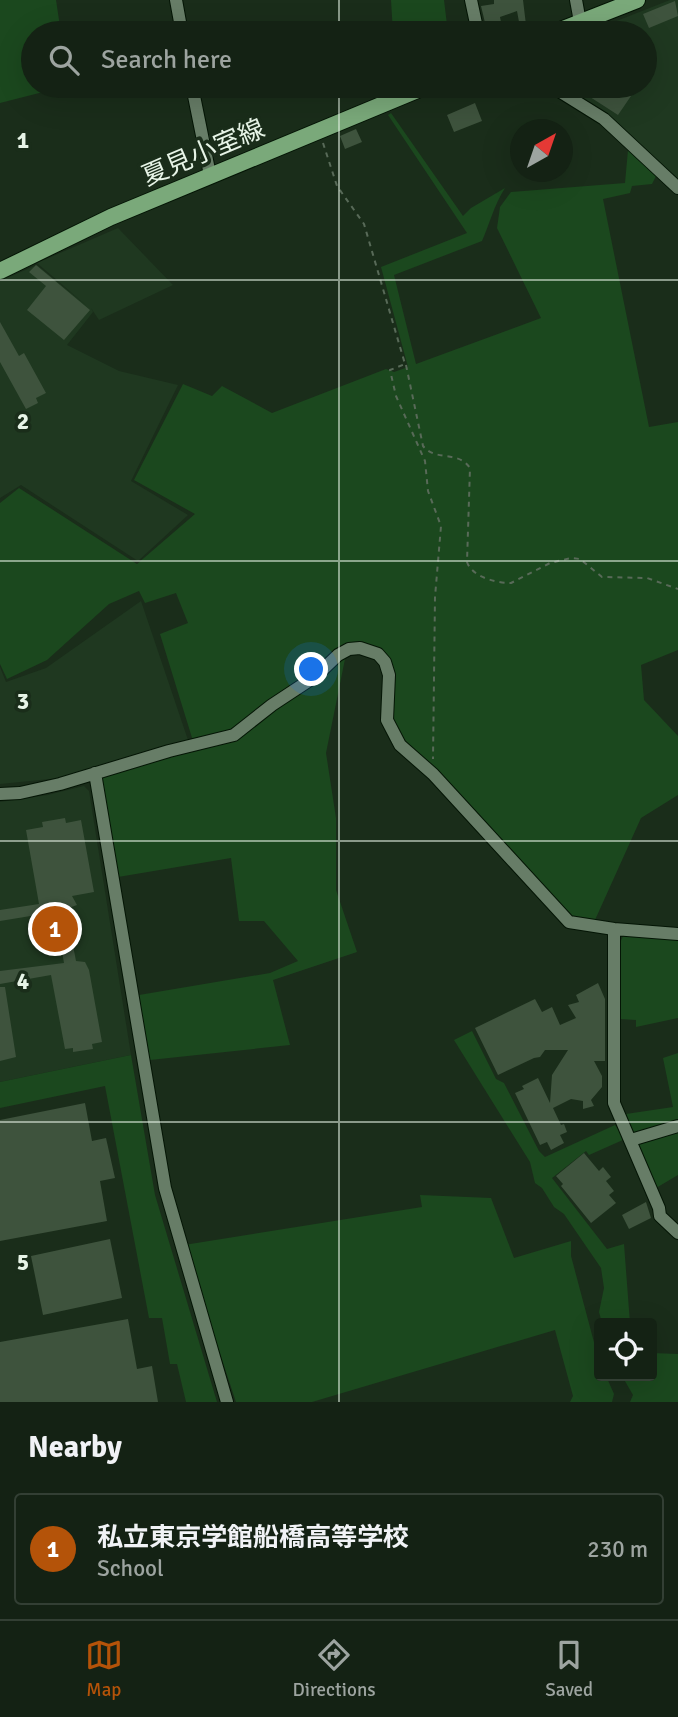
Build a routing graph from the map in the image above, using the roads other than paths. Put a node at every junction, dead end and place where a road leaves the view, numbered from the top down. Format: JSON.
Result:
{"nodes":[{"id":1,"x":176,"y":0,"type":"edge"},
{"id":2,"x":471,"y":0,"type":"edge"},
{"id":3,"x":576,"y":0,"type":"edge"},
{"id":4,"x":637,"y":0,"type":"edge"},
{"id":5,"x":180,"y":21,"type":"edge"},
{"id":6,"x":475,"y":21,"type":"edge"},
{"id":7,"x":580,"y":21,"type":"edge"},
{"id":8,"x":583,"y":21,"type":"edge"},
{"id":9,"x":194,"y":98,"type":"edge"},
{"id":10,"x":397,"y":98,"type":"edge"},
{"id":11,"x":570,"y":98,"type":"edge"},
{"id":12,"x":210,"y":175,"type":"junction"},
{"id":13,"x":678,"y":188,"type":"edge"},
{"id":14,"x":0,"y":271,"type":"edge"},
{"id":15,"x":95,"y":773,"type":"junction"},
{"id":16,"x":0,"y":794,"type":"edge"},
{"id":17,"x":614,"y":929,"type":"junction"},
{"id":18,"x":678,"y":934,"type":"edge"},
{"id":19,"x":678,"y":1126,"type":"edge"},
{"id":20,"x":631,"y":1140,"type":"junction"},
{"id":21,"x":678,"y":1233,"type":"edge"},
{"id":22,"x":227,"y":1402,"type":"edge"}],
"edges":[{"from":1,"to":5,"type":"street"},
{"from":2,"to":6,"type":"street"},
{"from":3,"to":7,"type":"street"},
{"from":4,"to":8,"type":"main road"},
{"from":9,"to":12,"type":"street"},
{"from":10,"to":12,"type":"main road","name":"夏見小室線"},
{"from":11,"to":13,"type":"street"},
{"from":12,"to":14,"type":"main road","name":"夏見小室線"},
{"from":15,"to":16,"type":"street"},
{"from":15,"to":17,"type":"street"},
{"from":15,"to":22,"type":"street"},
{"from":17,"to":18,"type":"street"},
{"from":17,"to":20,"type":"street"},
{"from":19,"to":20,"type":"street"},
{"from":20,"to":21,"type":"street"}]}
